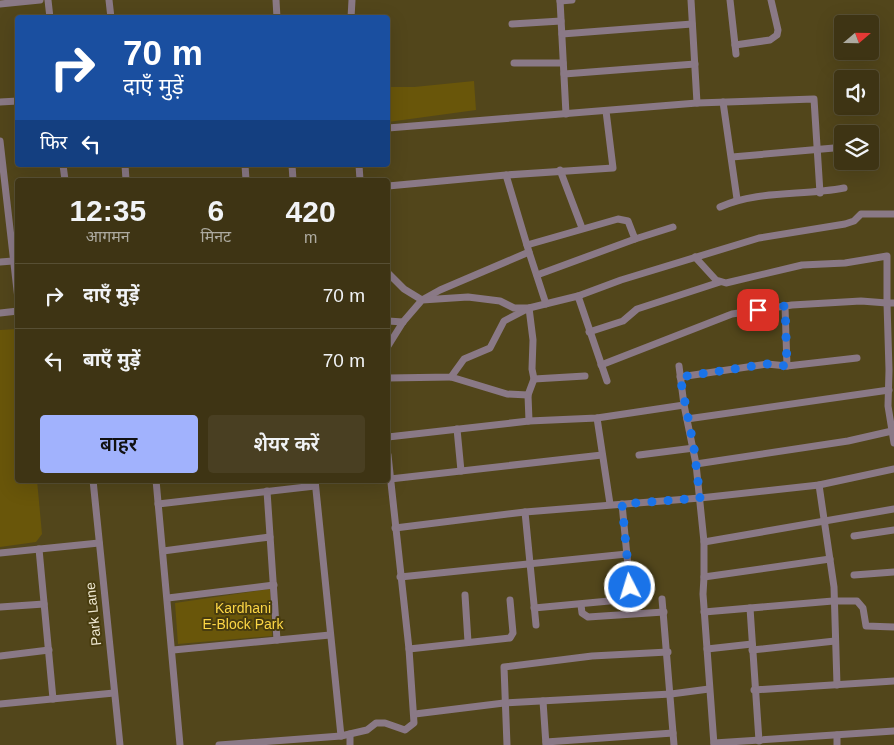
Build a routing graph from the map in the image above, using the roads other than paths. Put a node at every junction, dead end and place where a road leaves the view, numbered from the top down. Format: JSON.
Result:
{"nodes":[{"id":1,"x":40,"y":0,"type":"edge"},
{"id":2,"x":48,"y":0,"type":"edge"},
{"id":3,"x":109,"y":0,"type":"edge"},
{"id":4,"x":276,"y":0,"type":"edge"},
{"id":5,"x":352,"y":0,"type":"edge"},
{"id":6,"x":560,"y":0,"type":"edge"},
{"id":7,"x":572,"y":0,"type":"edge"},
{"id":8,"x":691,"y":0,"type":"edge"},
{"id":9,"x":730,"y":0,"type":"edge"},
{"id":10,"x":771,"y":0,"type":"edge"},
{"id":11,"x":0,"y":4,"type":"edge"},
{"id":12,"x":50,"y":15,"type":"edge"},
{"id":13,"x":111,"y":15,"type":"edge"},
{"id":14,"x":277,"y":15,"type":"edge"},
{"id":15,"x":351,"y":15,"type":"edge"},
{"id":16,"x":561,"y":21,"type":"junction"},
{"id":17,"x":512,"y":24,"type":"dead end"},
{"id":18,"x":692,"y":24,"type":"junction"},
{"id":19,"x":562,"y":34,"type":"junction"},
{"id":20,"x":735,"y":45,"type":"junction"},
{"id":21,"x":736,"y":54,"type":"dead end"},
{"id":22,"x":514,"y":63,"type":"dead end"},
{"id":23,"x":563,"y":64,"type":"junction"},
{"id":24,"x":695,"y":64,"type":"junction"},
{"id":25,"x":564,"y":74,"type":"junction"},
{"id":26,"x":15,"y":101,"type":"edge"},
{"id":27,"x":0,"y":102,"type":"edge"},
{"id":28,"x":723,"y":102,"type":"junction"},
{"id":29,"x":697,"y":103,"type":"junction"},
{"id":30,"x":606,"y":111,"type":"junction"},
{"id":31,"x":566,"y":114,"type":"junction"},
{"id":32,"x":390,"y":128,"type":"edge"},
{"id":33,"x":0,"y":141,"type":"edge"},
{"id":34,"x":834,"y":148,"type":"dead end"},
{"id":35,"x":818,"y":149,"type":"junction"},
{"id":36,"x":732,"y":157,"type":"junction"},
{"id":37,"x":1,"y":162,"type":"edge"},
{"id":38,"x":560,"y":170,"type":"junction"},
{"id":39,"x":506,"y":175,"type":"junction"},
{"id":40,"x":390,"y":186,"type":"edge"},
{"id":41,"x":844,"y":188,"type":"dead end"},
{"id":42,"x":820,"y":193,"type":"junction"},
{"id":43,"x":737,"y":199,"type":"junction"},
{"id":44,"x":720,"y":207,"type":"dead end"},
{"id":45,"x":4,"y":214,"type":"edge"},
{"id":46,"x":894,"y":214,"type":"edge"},
{"id":47,"x":672,"y":227,"type":"dead end"},
{"id":48,"x":582,"y":228,"type":"junction"},
{"id":49,"x":635,"y":239,"type":"junction"},
{"id":50,"x":528,"y":248,"type":"junction"},
{"id":51,"x":890,"y":256,"type":"edge"},
{"id":52,"x":695,"y":257,"type":"junction"},
{"id":53,"x":13,"y":261,"type":"junction"},
{"id":54,"x":0,"y":262,"type":"edge"},
{"id":55,"x":390,"y":275,"type":"edge"},
{"id":56,"x":537,"y":275,"type":"junction"},
{"id":57,"x":15,"y":276,"type":"edge"},
{"id":58,"x":720,"y":282,"type":"junction"},
{"id":59,"x":578,"y":296,"type":"junction"},
{"id":60,"x":422,"y":300,"type":"junction"},
{"id":61,"x":890,"y":303,"type":"edge"},
{"id":62,"x":546,"y":304,"type":"junction"},
{"id":63,"x":785,"y":306,"type":"junction"},
{"id":64,"x":529,"y":308,"type":"junction"},
{"id":65,"x":15,"y":311,"type":"edge"},
{"id":66,"x":0,"y":313,"type":"edge"},
{"id":67,"x":390,"y":321,"type":"edge"},
{"id":68,"x":403,"y":322,"type":"junction"},
{"id":69,"x":589,"y":332,"type":"junction"},
{"id":70,"x":390,"y":343,"type":"edge"},
{"id":71,"x":857,"y":358,"type":"dead end"},
{"id":72,"x":601,"y":365,"type":"junction"},
{"id":73,"x":679,"y":366,"type":"dead end"},
{"id":74,"x":787,"y":366,"type":"junction"},
{"id":75,"x":585,"y":376,"type":"dead end"},
{"id":76,"x":451,"y":377,"type":"junction"},
{"id":77,"x":680,"y":377,"type":"junction"},
{"id":78,"x":390,"y":378,"type":"edge"},
{"id":79,"x":534,"y":379,"type":"junction"},
{"id":80,"x":607,"y":381,"type":"dead end"},
{"id":81,"x":889,"y":390,"type":"junction"},
{"id":82,"x":528,"y":395,"type":"junction"},
{"id":83,"x":684,"y":405,"type":"junction"},
{"id":84,"x":597,"y":418,"type":"junction"},
{"id":85,"x":687,"y":419,"type":"junction"},
{"id":86,"x":529,"y":421,"type":"junction"},
{"id":87,"x":457,"y":429,"type":"junction"},
{"id":88,"x":892,"y":431,"type":"junction"},
{"id":89,"x":390,"y":437,"type":"edge"},
{"id":90,"x":894,"y":443,"type":"edge"},
{"id":91,"x":694,"y":448,"type":"junction"},
{"id":92,"x":639,"y":455,"type":"dead end"},
{"id":93,"x":602,"y":456,"type":"junction"},
{"id":94,"x":696,"y":464,"type":"junction"},
{"id":95,"x":894,"y":469,"type":"edge"},
{"id":96,"x":461,"y":471,"type":"junction"},
{"id":97,"x":390,"y":478,"type":"joint"},
{"id":98,"x":93,"y":483,"type":"edge"},
{"id":99,"x":156,"y":483,"type":"edge"},
{"id":100,"x":315,"y":483,"type":"edge"},
{"id":101,"x":819,"y":485,"type":"junction"},
{"id":102,"x":267,"y":491,"type":"junction"},
{"id":103,"x":700,"y":498,"type":"junction"},
{"id":104,"x":158,"y":504,"type":"junction"},
{"id":105,"x":610,"y":504,"type":"junction"},
{"id":106,"x":622,"y":504,"type":"junction"},
{"id":107,"x":894,"y":509,"type":"edge"},
{"id":108,"x":526,"y":512,"type":"junction"},
{"id":109,"x":826,"y":522,"type":"junction"},
{"id":110,"x":395,"y":528,"type":"junction"},
{"id":111,"x":894,"y":530,"type":"edge"},
{"id":112,"x":854,"y":536,"type":"dead end"},
{"id":113,"x":270,"y":537,"type":"junction"},
{"id":114,"x":704,"y":542,"type":"junction"},
{"id":115,"x":99,"y":543,"type":"junction"},
{"id":116,"x":39,"y":549,"type":"junction"},
{"id":117,"x":163,"y":550,"type":"junction"},
{"id":118,"x":0,"y":553,"type":"edge"},
{"id":119,"x":627,"y":554,"type":"junction"},
{"id":120,"x":830,"y":559,"type":"junction"},
{"id":121,"x":530,"y":564,"type":"junction"},
{"id":122,"x":894,"y":572,"type":"edge"},
{"id":123,"x":854,"y":575,"type":"dead end"},
{"id":124,"x":400,"y":577,"type":"junction"},
{"id":125,"x":704,"y":578,"type":"junction"},
{"id":126,"x":274,"y":584,"type":"junction"},
{"id":127,"x":465,"y":596,"type":"dead end"},
{"id":128,"x":168,"y":598,"type":"junction"},
{"id":129,"x":662,"y":598,"type":"dead end"},
{"id":130,"x":510,"y":600,"type":"dead end"},
{"id":131,"x":833,"y":601,"type":"junction"},
{"id":132,"x":44,"y":604,"type":"junction"},
{"id":133,"x":581,"y":605,"type":"junction"},
{"id":134,"x":0,"y":607,"type":"edge"},
{"id":135,"x":534,"y":608,"type":"junction"},
{"id":136,"x":750,"y":608,"type":"junction"},
{"id":137,"x":664,"y":612,"type":"junction"},
{"id":138,"x":704,"y":612,"type":"junction"},
{"id":139,"x":536,"y":625,"type":"dead end"},
{"id":140,"x":894,"y":627,"type":"edge"},
{"id":141,"x":330,"y":635,"type":"junction"},
{"id":142,"x":278,"y":640,"type":"junction"},
{"id":143,"x":835,"y":641,"type":"junction"},
{"id":144,"x":468,"y":642,"type":"junction"},
{"id":145,"x":752,"y":647,"type":"junction"},
{"id":146,"x":409,"y":649,"type":"junction"},
{"id":147,"x":706,"y":649,"type":"junction"},
{"id":148,"x":49,"y":650,"type":"junction"},
{"id":149,"x":173,"y":650,"type":"junction"},
{"id":150,"x":668,"y":652,"type":"junction"},
{"id":151,"x":0,"y":656,"type":"edge"},
{"id":152,"x":894,"y":681,"type":"edge"},
{"id":153,"x":837,"y":685,"type":"junction"},
{"id":154,"x":709,"y":689,"type":"junction"},
{"id":155,"x":754,"y":690,"type":"junction"},
{"id":156,"x":114,"y":693,"type":"junction"},
{"id":157,"x":671,"y":694,"type":"junction"},
{"id":158,"x":53,"y":699,"type":"junction"},
{"id":159,"x":543,"y":701,"type":"junction"},
{"id":160,"x":504,"y":703,"type":"junction"},
{"id":161,"x":0,"y":704,"type":"edge"},
{"id":162,"x":415,"y":714,"type":"junction"},
{"id":163,"x":894,"y":730,"type":"edge"},
{"id":164,"x":673,"y":732,"type":"junction"},
{"id":165,"x":350,"y":734,"type":"junction"},
{"id":166,"x":837,"y":735,"type":"junction"},
{"id":167,"x":341,"y":736,"type":"junction"},
{"id":168,"x":307,"y":741,"type":"edge"},
{"id":169,"x":759,"y":741,"type":"junction"},
{"id":170,"x":799,"y":742,"type":"edge"},
{"id":171,"x":546,"y":743,"type":"edge"},
{"id":172,"x":714,"y":744,"type":"edge"},
{"id":173,"x":120,"y":745,"type":"edge"},
{"id":174,"x":180,"y":745,"type":"edge"},
{"id":175,"x":219,"y":745,"type":"edge"},
{"id":176,"x":350,"y":745,"type":"edge"},
{"id":177,"x":507,"y":745,"type":"edge"},
{"id":178,"x":674,"y":745,"type":"edge"},
{"id":179,"x":837,"y":745,"type":"edge"}],
"edges":[{"from":1,"to":11,"type":"street"},
{"from":2,"to":12,"type":"street"},
{"from":3,"to":13,"type":"street"},
{"from":4,"to":14,"type":"street"},
{"from":5,"to":15,"type":"street"},
{"from":6,"to":7,"type":"street"},
{"from":6,"to":16,"type":"street"},
{"from":8,"to":18,"type":"street"},
{"from":9,"to":20,"type":"street"},
{"from":10,"to":20,"type":"street"},
{"from":16,"to":17,"type":"street"},
{"from":16,"to":19,"type":"street"},
{"from":18,"to":19,"type":"street"},
{"from":18,"to":24,"type":"street"},
{"from":19,"to":23,"type":"street"},
{"from":20,"to":21,"type":"street"},
{"from":22,"to":23,"type":"street"},
{"from":23,"to":25,"type":"street"},
{"from":24,"to":25,"type":"street"},
{"from":24,"to":29,"type":"street"},
{"from":25,"to":31,"type":"street"},
{"from":26,"to":27,"type":"street"},
{"from":28,"to":29,"type":"street"},
{"from":28,"to":35,"type":"street"},
{"from":28,"to":36,"type":"street"},
{"from":29,"to":30,"type":"street"},
{"from":30,"to":31,"type":"street"},
{"from":30,"to":38,"type":"street"},
{"from":31,"to":32,"type":"street"},
{"from":33,"to":37,"type":"street"},
{"from":34,"to":35,"type":"street"},
{"from":35,"to":36,"type":"street"},
{"from":35,"to":42,"type":"street"},
{"from":36,"to":43,"type":"street"},
{"from":37,"to":45,"type":"street"},
{"from":38,"to":39,"type":"street"},
{"from":38,"to":48,"type":"street"},
{"from":39,"to":40,"type":"street"},
{"from":39,"to":50,"type":"street"},
{"from":41,"to":42,"type":"street"},
{"from":42,"to":43,"type":"street"},
{"from":43,"to":44,"type":"street"},
{"from":45,"to":53,"type":"street"},
{"from":46,"to":52,"type":"street"},
{"from":47,"to":49,"type":"street"},
{"from":48,"to":49,"type":"street"},
{"from":48,"to":50,"type":"street"},
{"from":49,"to":56,"type":"street"},
{"from":50,"to":56,"type":"street"},
{"from":50,"to":60,"type":"street"},
{"from":51,"to":58,"type":"street"},
{"from":51,"to":61,"type":"street"},
{"from":52,"to":58,"type":"street"},
{"from":52,"to":59,"type":"street"},
{"from":53,"to":54,"type":"street"},
{"from":53,"to":57,"type":"street"},
{"from":55,"to":60,"type":"street"},
{"from":56,"to":62,"type":"street"},
{"from":58,"to":69,"type":"street"},
{"from":59,"to":62,"type":"street"},
{"from":59,"to":69,"type":"street"},
{"from":60,"to":64,"type":"street"},
{"from":60,"to":68,"type":"street"},
{"from":61,"to":63,"type":"street"},
{"from":61,"to":81,"type":"street"},
{"from":62,"to":64,"type":"street"},
{"from":63,"to":72,"type":"street"},
{"from":63,"to":74,"type":"street"},
{"from":64,"to":76,"type":"street"},
{"from":64,"to":79,"type":"street"},
{"from":65,"to":66,"type":"street"},
{"from":67,"to":68,"type":"street"},
{"from":68,"to":70,"type":"street"},
{"from":69,"to":72,"type":"street"},
{"from":71,"to":74,"type":"street"},
{"from":72,"to":80,"type":"street"},
{"from":73,"to":77,"type":"street"},
{"from":74,"to":77,"type":"street"},
{"from":75,"to":79,"type":"street"},
{"from":76,"to":78,"type":"street"},
{"from":76,"to":82,"type":"street"},
{"from":77,"to":83,"type":"street"},
{"from":79,"to":82,"type":"street"},
{"from":81,"to":85,"type":"street"},
{"from":81,"to":88,"type":"street"},
{"from":82,"to":86,"type":"street"},
{"from":83,"to":84,"type":"street"},
{"from":83,"to":85,"type":"street"},
{"from":84,"to":86,"type":"street"},
{"from":84,"to":93,"type":"street"},
{"from":85,"to":91,"type":"street"},
{"from":86,"to":87,"type":"street"},
{"from":87,"to":89,"type":"street"},
{"from":87,"to":96,"type":"street"},
{"from":88,"to":90,"type":"street"},
{"from":88,"to":94,"type":"street"},
{"from":91,"to":92,"type":"street"},
{"from":91,"to":94,"type":"street"},
{"from":93,"to":96,"type":"street"},
{"from":93,"to":105,"type":"street"},
{"from":94,"to":103,"type":"street"},
{"from":95,"to":101,"type":"street"},
{"from":96,"to":97,"type":"street"},
{"from":97,"to":110,"type":"street"},
{"from":98,"to":115,"type":"street","name":"Park Lane"},
{"from":99,"to":104,"type":"street"},
{"from":100,"to":102,"type":"street"},
{"from":100,"to":141,"type":"street"},
{"from":101,"to":103,"type":"street"},
{"from":101,"to":109,"type":"street"},
{"from":102,"to":104,"type":"street"},
{"from":102,"to":113,"type":"street"},
{"from":103,"to":106,"type":"street"},
{"from":103,"to":114,"type":"street"},
{"from":104,"to":117,"type":"street"},
{"from":105,"to":106,"type":"street"},
{"from":105,"to":108,"type":"street"},
{"from":106,"to":119,"type":"street"},
{"from":107,"to":109,"type":"street"},
{"from":108,"to":110,"type":"street"},
{"from":108,"to":121,"type":"street"},
{"from":109,"to":114,"type":"street"},
{"from":109,"to":120,"type":"street"},
{"from":110,"to":124,"type":"street"},
{"from":111,"to":112,"type":"street"},
{"from":113,"to":117,"type":"street"},
{"from":113,"to":126,"type":"street"},
{"from":114,"to":125,"type":"street"},
{"from":115,"to":116,"type":"street"},
{"from":115,"to":156,"type":"street","name":"Park Lane"},
{"from":116,"to":118,"type":"street"},
{"from":116,"to":132,"type":"street"},
{"from":117,"to":128,"type":"street"},
{"from":119,"to":121,"type":"street"},
{"from":119,"to":133,"type":"street"},
{"from":120,"to":125,"type":"street"},
{"from":120,"to":131,"type":"street"},
{"from":121,"to":124,"type":"street"},
{"from":121,"to":135,"type":"street"},
{"from":122,"to":123,"type":"street"},
{"from":124,"to":146,"type":"street"},
{"from":125,"to":138,"type":"street"},
{"from":126,"to":128,"type":"street"},
{"from":126,"to":142,"type":"street"},
{"from":127,"to":144,"type":"street"},
{"from":128,"to":149,"type":"street"},
{"from":129,"to":137,"type":"street"},
{"from":130,"to":144,"type":"street"},
{"from":131,"to":136,"type":"street"},
{"from":131,"to":140,"type":"street"},
{"from":131,"to":143,"type":"street"},
{"from":132,"to":134,"type":"street"},
{"from":132,"to":148,"type":"street"},
{"from":133,"to":135,"type":"street"},
{"from":133,"to":137,"type":"street"},
{"from":135,"to":139,"type":"street"},
{"from":136,"to":138,"type":"street"},
{"from":136,"to":145,"type":"street"},
{"from":137,"to":150,"type":"street"},
{"from":138,"to":147,"type":"street"},
{"from":141,"to":142,"type":"street"},
{"from":141,"to":167,"type":"street"},
{"from":142,"to":149,"type":"street"},
{"from":143,"to":145,"type":"street"},
{"from":143,"to":153,"type":"street"},
{"from":144,"to":146,"type":"street"},
{"from":145,"to":147,"type":"street"},
{"from":145,"to":155,"type":"street"},
{"from":146,"to":162,"type":"street"},
{"from":147,"to":154,"type":"street"},
{"from":148,"to":151,"type":"street"},
{"from":148,"to":158,"type":"street"},
{"from":149,"to":174,"type":"street"},
{"from":150,"to":157,"type":"street"},
{"from":150,"to":160,"type":"street"},
{"from":152,"to":153,"type":"street"},
{"from":153,"to":155,"type":"street"},
{"from":154,"to":157,"type":"street"},
{"from":154,"to":172,"type":"street"},
{"from":155,"to":169,"type":"street"},
{"from":156,"to":158,"type":"street"},
{"from":156,"to":173,"type":"street","name":"Park Lane"},
{"from":157,"to":159,"type":"street"},
{"from":157,"to":164,"type":"street"},
{"from":158,"to":161,"type":"street"},
{"from":159,"to":160,"type":"street"},
{"from":159,"to":171,"type":"street"},
{"from":160,"to":162,"type":"street"},
{"from":160,"to":177,"type":"street"},
{"from":162,"to":165,"type":"street"},
{"from":163,"to":166,"type":"street"},
{"from":164,"to":171,"type":"street"},
{"from":164,"to":178,"type":"street"},
{"from":165,"to":167,"type":"street"},
{"from":165,"to":176,"type":"street"},
{"from":166,"to":170,"type":"street"},
{"from":166,"to":179,"type":"street"},
{"from":167,"to":168,"type":"street"},
{"from":168,"to":175,"type":"street"},
{"from":169,"to":170,"type":"street"},
{"from":169,"to":172,"type":"street"}]}
